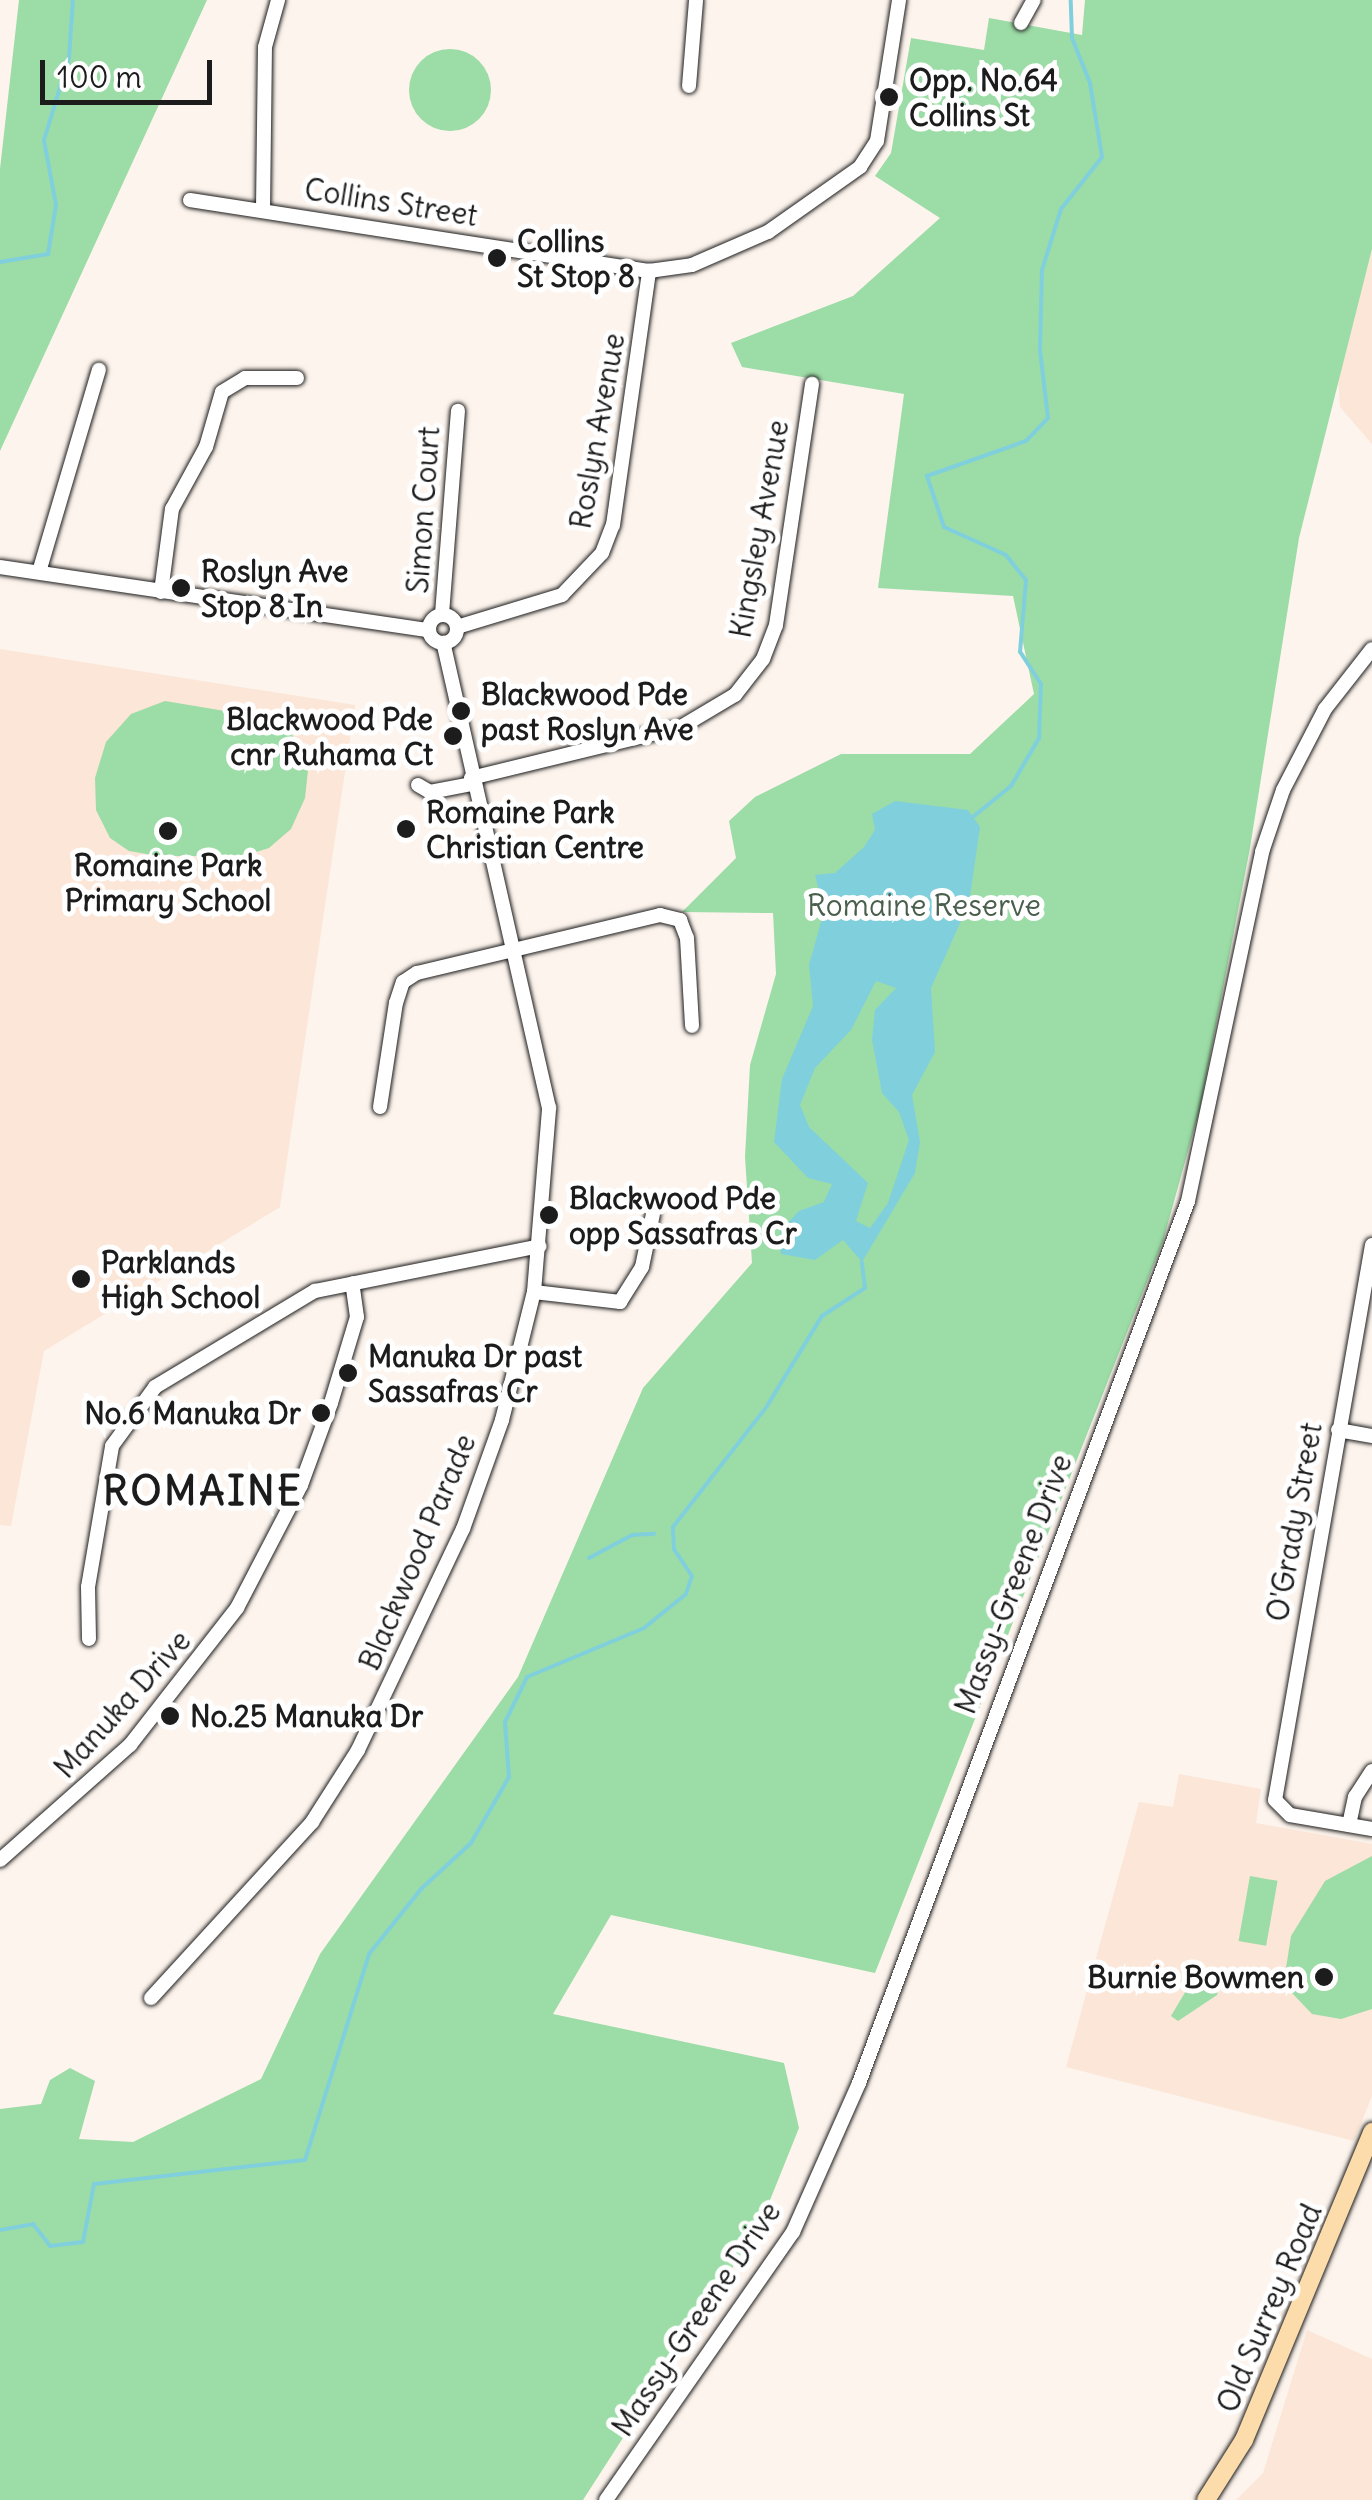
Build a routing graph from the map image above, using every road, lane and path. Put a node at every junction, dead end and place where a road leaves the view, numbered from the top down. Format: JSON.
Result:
{"nodes":[{"id":1,"x":278,"y":0,"type":"edge"},
{"id":2,"x":696,"y":0,"type":"edge"},
{"id":3,"x":899,"y":0,"type":"edge"},
{"id":4,"x":1034,"y":0,"type":"edge"},
{"id":5,"x":1021,"y":23,"type":"dead end"},
{"id":6,"x":689,"y":86,"type":"dead end"},
{"id":7,"x":190,"y":200,"type":"dead end"},
{"id":8,"x":263,"y":210,"type":"junction"},
{"id":9,"x":650,"y":272,"type":"junction"},
{"id":10,"x":98,"y":370,"type":"dead end"},
{"id":11,"x":297,"y":378,"type":"dead end"},
{"id":12,"x":812,"y":384,"type":"dead end"},
{"id":13,"x":458,"y":410,"type":"dead end"},
{"id":14,"x":0,"y":567,"type":"edge"},
{"id":15,"x":40,"y":572,"type":"junction"},
{"id":16,"x":161,"y":592,"type":"junction"},
{"id":17,"x":442,"y":614,"type":"junction"},
{"id":18,"x":457,"y":627,"type":"junction"},
{"id":19,"x":428,"y":630,"type":"junction"},
{"id":20,"x":443,"y":643,"type":"junction"},
{"id":21,"x":1372,"y":649,"type":"edge"},
{"id":22,"x":472,"y":781,"type":"junction"},
{"id":23,"x":418,"y":785,"type":"dead end"},
{"id":24,"x":514,"y":950,"type":"junction"},
{"id":25,"x":692,"y":1026,"type":"dead end"},
{"id":26,"x":380,"y":1107,"type":"dead end"},
{"id":27,"x":653,"y":1214,"type":"dead end"},
{"id":28,"x":540,"y":1246,"type":"junction"},
{"id":29,"x":1371,"y":1251,"type":"edge"},
{"id":30,"x":352,"y":1283,"type":"junction"},
{"id":31,"x":534,"y":1292,"type":"junction"},
{"id":32,"x":1338,"y":1430,"type":"junction"},
{"id":33,"x":1372,"y":1436,"type":"edge"},
{"id":34,"x":89,"y":1639,"type":"dead end"},
{"id":35,"x":1372,"y":1771,"type":"edge"},
{"id":36,"x":1349,"y":1824,"type":"junction"},
{"id":37,"x":1372,"y":1829,"type":"edge"},
{"id":38,"x":0,"y":1860,"type":"edge"},
{"id":39,"x":151,"y":1998,"type":"dead end"},
{"id":40,"x":1372,"y":2132,"type":"edge"},
{"id":41,"x":606,"y":2500,"type":"edge"},
{"id":42,"x":1206,"y":2500,"type":"edge"}],
"edges":[{"from":1,"to":8,"type":"street"},
{"from":2,"to":6,"type":"street"},
{"from":3,"to":9,"type":"street","name":"Collins Street"},
{"from":4,"to":5,"type":"street"},
{"from":7,"to":8,"type":"street","name":"Collins Street"},
{"from":8,"to":9,"type":"street","name":"Collins Street"},
{"from":9,"to":18,"type":"street","name":"Roslyn Avenue"},
{"from":10,"to":15,"type":"street"},
{"from":11,"to":16,"type":"street"},
{"from":12,"to":22,"type":"street","name":"Kingsley Avenue"},
{"from":13,"to":17,"type":"street","name":"Simon Court"},
{"from":14,"to":15,"type":"street"},
{"from":15,"to":16,"type":"street"},
{"from":16,"to":19,"type":"street"},
{"from":17,"to":18,"type":"street"},
{"from":17,"to":19,"type":"street"},
{"from":18,"to":20,"type":"street"},
{"from":19,"to":20,"type":"street"},
{"from":20,"to":22,"type":"street","name":"Blackwood Parade"},
{"from":21,"to":41,"type":"street","name":"Massy-Greene Drive"},
{"from":22,"to":23,"type":"street","name":"Kingsley Avenue"},
{"from":22,"to":24,"type":"street","name":"Blackwood Parade"},
{"from":24,"to":25,"type":"street"},
{"from":24,"to":26,"type":"street"},
{"from":24,"to":28,"type":"street","name":"Blackwood Parade"},
{"from":27,"to":31,"type":"street"},
{"from":28,"to":30,"type":"street"},
{"from":28,"to":31,"type":"street","name":"Blackwood Parade"},
{"from":29,"to":32,"type":"street","name":"O'Grady Street"},
{"from":30,"to":34,"type":"street"},
{"from":30,"to":38,"type":"street","name":"Manuka Drive"},
{"from":31,"to":39,"type":"street","name":"Blackwood Parade"},
{"from":32,"to":33,"type":"street"},
{"from":32,"to":36,"type":"street","name":"O'Grady Street"},
{"from":35,"to":36,"type":"street"},
{"from":36,"to":37,"type":"street"},
{"from":40,"to":42,"type":"main road","name":"Old Surrey Road"}]}
